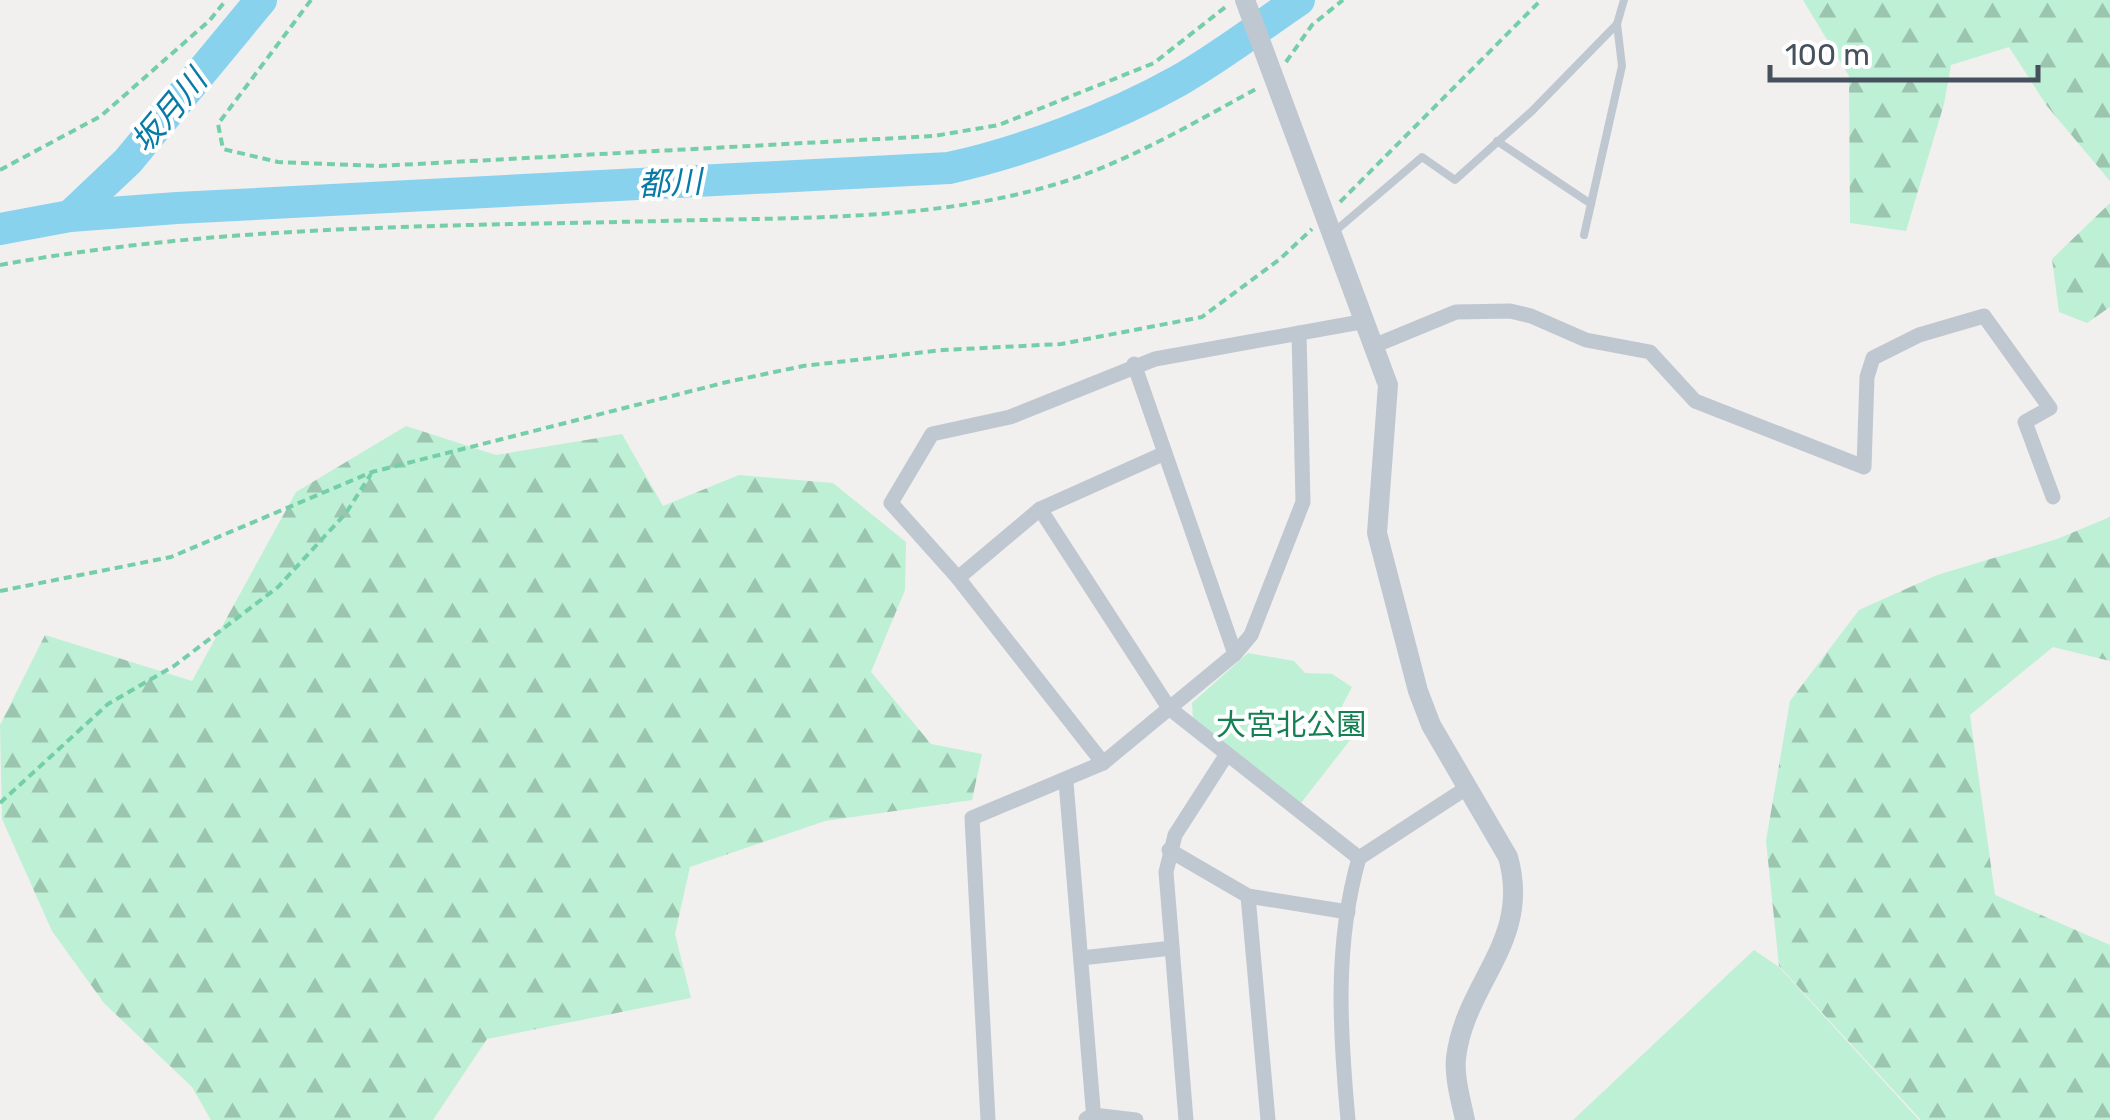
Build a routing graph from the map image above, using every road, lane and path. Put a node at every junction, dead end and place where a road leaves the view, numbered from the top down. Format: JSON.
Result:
{"nodes":[{"id":1,"x":226,"y":0,"type":"edge"},
{"id":2,"x":311,"y":0,"type":"edge"},
{"id":3,"x":1233,"y":0,"type":"edge"},
{"id":4,"x":1244,"y":0,"type":"edge"},
{"id":5,"x":1343,"y":0,"type":"edge"},
{"id":6,"x":1541,"y":0,"type":"edge"},
{"id":7,"x":1624,"y":0,"type":"edge"},
{"id":8,"x":1617,"y":24,"type":"junction"},
{"id":9,"x":1274,"y":79,"type":"junction"},
{"id":10,"x":1497,"y":141,"type":"junction"},
{"id":11,"x":0,"y":170,"type":"edge"},
{"id":12,"x":1591,"y":204,"type":"junction"},
{"id":13,"x":1331,"y":223,"type":"junction"},
{"id":14,"x":1584,"y":235,"type":"dead end"},
{"id":15,"x":0,"y":265,"type":"edge"},
{"id":16,"x":1366,"y":321,"type":"junction"},
{"id":17,"x":1299,"y":333,"type":"junction"},
{"id":18,"x":1376,"y":345,"type":"junction"},
{"id":19,"x":1134,"y":364,"type":"junction"},
{"id":20,"x":1165,"y":453,"type":"junction"},
{"id":21,"x":372,"y":472,"type":"junction"},
{"id":22,"x":2053,"y":496,"type":"dead end"},
{"id":23,"x":1040,"y":510,"type":"junction"},
{"id":24,"x":958,"y":578,"type":"junction"},
{"id":25,"x":0,"y":591,"type":"edge"},
{"id":26,"x":1235,"y":654,"type":"junction"},
{"id":27,"x":1169,"y":708,"type":"junction"},
{"id":28,"x":1227,"y":754,"type":"junction"},
{"id":29,"x":1103,"y":763,"type":"junction"},
{"id":30,"x":1066,"y":782,"type":"junction"},
{"id":31,"x":1468,"y":787,"type":"junction"},
{"id":32,"x":0,"y":803,"type":"edge"},
{"id":33,"x":1169,"y":850,"type":"junction"},
{"id":34,"x":1359,"y":858,"type":"junction"},
{"id":35,"x":1248,"y":896,"type":"junction"},
{"id":36,"x":1348,"y":912,"type":"junction"},
{"id":37,"x":1172,"y":948,"type":"junction"},
{"id":38,"x":1080,"y":958,"type":"junction"},
{"id":39,"x":1090,"y":1118,"type":"edge"},
{"id":40,"x":1459,"y":1118,"type":"edge"},
{"id":41,"x":988,"y":1120,"type":"edge"},
{"id":42,"x":1136,"y":1120,"type":"edge"},
{"id":43,"x":1186,"y":1120,"type":"edge"},
{"id":44,"x":1268,"y":1120,"type":"edge"},
{"id":45,"x":1348,"y":1120,"type":"edge"}],
"edges":[{"from":1,"to":11,"type":"path"},
{"from":2,"to":3,"type":"path"},
{"from":4,"to":9,"type":"street"},
{"from":5,"to":9,"type":"path"},
{"from":6,"to":13,"type":"path"},
{"from":7,"to":8,"type":"lane"},
{"from":8,"to":10,"type":"lane"},
{"from":8,"to":12,"type":"lane"},
{"from":9,"to":13,"type":"street"},
{"from":9,"to":15,"type":"path"},
{"from":10,"to":12,"type":"lane"},
{"from":10,"to":13,"type":"lane"},
{"from":12,"to":14,"type":"lane"},
{"from":13,"to":16,"type":"street"},
{"from":13,"to":21,"type":"path"},
{"from":16,"to":17,"type":"street"},
{"from":16,"to":18,"type":"street"},
{"from":17,"to":19,"type":"street"},
{"from":17,"to":26,"type":"street"},
{"from":18,"to":22,"type":"street"},
{"from":18,"to":31,"type":"street"},
{"from":19,"to":20,"type":"street"},
{"from":19,"to":24,"type":"street"},
{"from":20,"to":23,"type":"street"},
{"from":20,"to":26,"type":"street"},
{"from":21,"to":25,"type":"path"},
{"from":21,"to":32,"type":"path"},
{"from":23,"to":24,"type":"street"},
{"from":23,"to":27,"type":"street"},
{"from":24,"to":29,"type":"street"},
{"from":26,"to":27,"type":"street"},
{"from":27,"to":28,"type":"street"},
{"from":27,"to":29,"type":"street"},
{"from":28,"to":33,"type":"street"},
{"from":28,"to":34,"type":"street"},
{"from":29,"to":30,"type":"street"},
{"from":30,"to":38,"type":"street"},
{"from":30,"to":41,"type":"street"},
{"from":31,"to":34,"type":"street"},
{"from":31,"to":40,"type":"street"},
{"from":33,"to":35,"type":"street"},
{"from":33,"to":37,"type":"street"},
{"from":34,"to":36,"type":"street"},
{"from":35,"to":36,"type":"street"},
{"from":35,"to":44,"type":"street"},
{"from":36,"to":45,"type":"street"},
{"from":37,"to":38,"type":"street"},
{"from":37,"to":43,"type":"street"},
{"from":38,"to":39,"type":"street"},
{"from":39,"to":42,"type":"street"}]}
